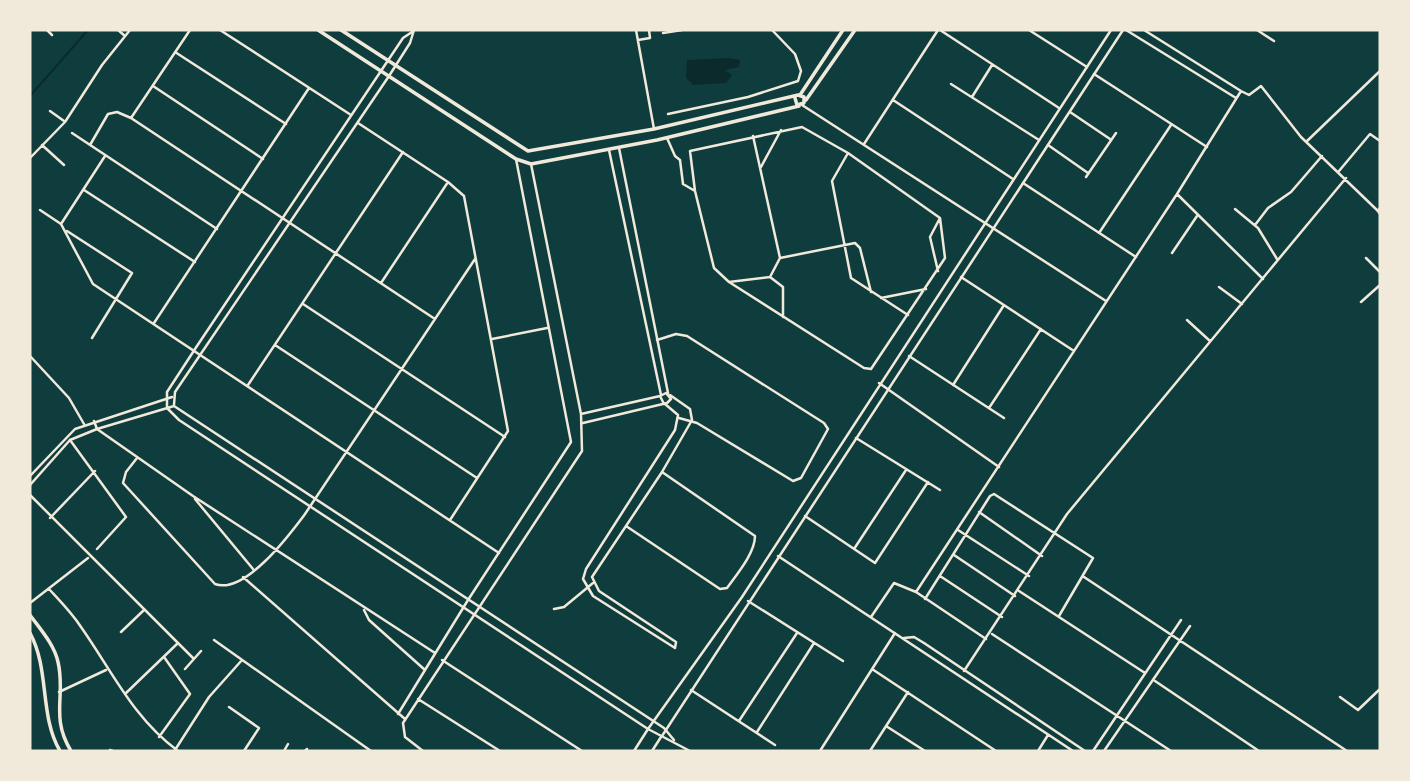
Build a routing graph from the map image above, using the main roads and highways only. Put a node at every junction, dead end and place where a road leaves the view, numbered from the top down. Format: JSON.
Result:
{"nodes":[{"id":1,"x":318,"y":30,"type":"edge"},
{"id":2,"x":341,"y":30,"type":"edge"},
{"id":3,"x":843,"y":30,"type":"edge"},
{"id":4,"x":855,"y":30,"type":"edge"},
{"id":5,"x":798,"y":96,"type":"junction"},
{"id":6,"x":802,"y":104,"type":"junction"},
{"id":7,"x":654,"y":129,"type":"junction"},
{"id":8,"x":657,"y":140,"type":"junction"},
{"id":9,"x":30,"y":615,"type":"edge"},
{"id":10,"x":30,"y":633,"type":"edge"},
{"id":11,"x":60,"y":751,"type":"edge"},
{"id":12,"x":71,"y":751,"type":"edge"}],
"edges":[{"from":1,"to":8,"type":"main road"},
{"from":2,"to":7,"type":"main road"},
{"from":3,"to":5,"type":"main road"},
{"from":4,"to":6,"type":"main road"},
{"from":5,"to":6,"type":"main road"},
{"from":5,"to":6,"type":"main road"},
{"from":5,"to":7,"type":"main road"},
{"from":6,"to":8,"type":"main road"},
{"from":7,"to":8,"type":"main road"},
{"from":9,"to":12,"type":"main road"},
{"from":10,"to":11,"type":"main road"}]}
